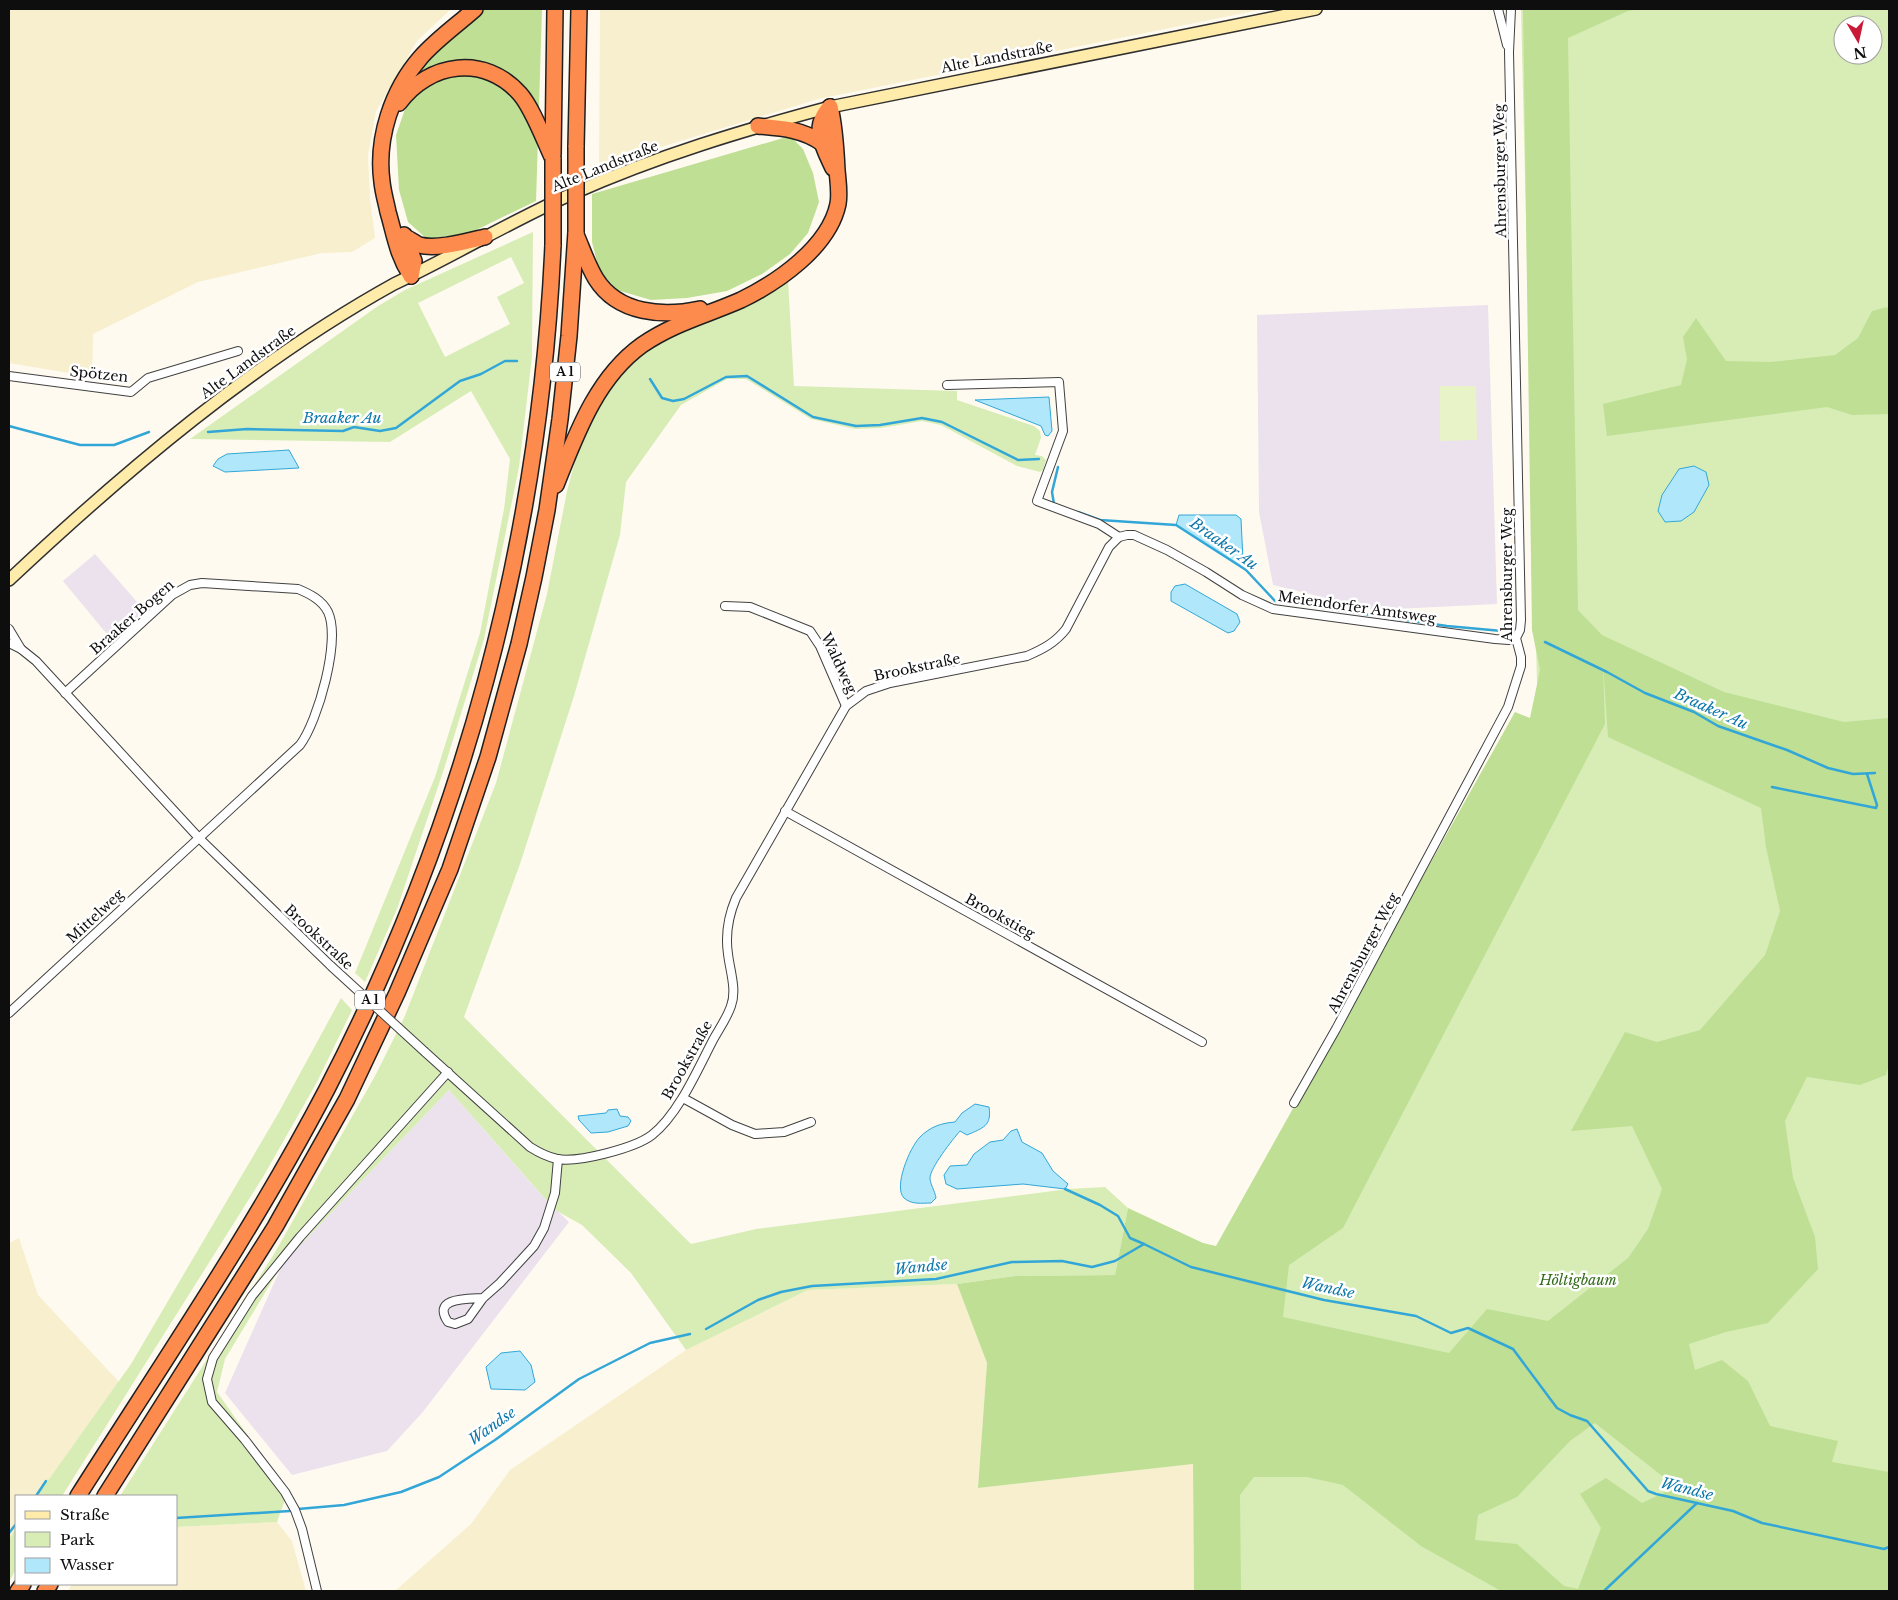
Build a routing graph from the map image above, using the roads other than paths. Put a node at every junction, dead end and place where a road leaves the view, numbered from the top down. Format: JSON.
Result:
{"nodes":[{"id":1,"x":475,"y":9,"type":"edge"},
{"id":2,"x":555,"y":9,"type":"edge"},
{"id":3,"x":579,"y":9,"type":"edge"},
{"id":4,"x":1316,"y":9,"type":"edge"},
{"id":5,"x":1498,"y":9,"type":"edge"},
{"id":6,"x":1511,"y":9,"type":"edge"},
{"id":7,"x":1509,"y":52,"type":"junction"},
{"id":8,"x":830,"y":106,"type":"junction"},
{"id":9,"x":389,"y":116,"type":"junction"},
{"id":10,"x":758,"y":126,"type":"junction"},
{"id":11,"x":822,"y":143,"type":"junction"},
{"id":12,"x":553,"y":159,"type":"junction"},
{"id":13,"x":838,"y":179,"type":"junction"},
{"id":14,"x":389,"y":213,"type":"junction"},
{"id":15,"x":576,"y":232,"type":"junction"},
{"id":16,"x":406,"y":237,"type":"junction"},
{"id":17,"x":485,"y":237,"type":"junction"},
{"id":18,"x":411,"y":276,"type":"junction"},
{"id":19,"x":740,"y":300,"type":"junction"},
{"id":20,"x":238,"y":351,"type":"dead end"},
{"id":21,"x":9,"y":376,"type":"edge"},
{"id":22,"x":947,"y":385,"type":"dead end"},
{"id":23,"x":547,"y":510,"type":"junction"},
{"id":24,"x":1119,"y":537,"type":"junction"},
{"id":25,"x":27,"y":563,"type":"junction"},
{"id":26,"x":9,"y":572,"type":"edge"},
{"id":27,"x":9,"y":580,"type":"edge"},
{"id":28,"x":725,"y":606,"type":"dead end"},
{"id":29,"x":9,"y":629,"type":"edge"},
{"id":30,"x":1516,"y":638,"type":"junction"},
{"id":31,"x":9,"y":643,"type":"edge"},
{"id":32,"x":21,"y":649,"type":"junction"},
{"id":33,"x":65,"y":693,"type":"junction"},
{"id":34,"x":846,"y":706,"type":"junction"},
{"id":35,"x":785,"y":811,"type":"junction"},
{"id":36,"x":199,"y":838,"type":"junction"},
{"id":37,"x":9,"y":1013,"type":"edge"},
{"id":38,"x":1202,"y":1042,"type":"dead end"},
{"id":39,"x":448,"y":1072,"type":"junction"},
{"id":40,"x":683,"y":1098,"type":"junction"},
{"id":41,"x":1294,"y":1103,"type":"dead end"},
{"id":42,"x":811,"y":1122,"type":"dead end"},
{"id":43,"x":558,"y":1159,"type":"junction"},
{"id":44,"x":483,"y":1298,"type":"junction"},
{"id":45,"x":79,"y":1495,"type":"edge"},
{"id":46,"x":106,"y":1495,"type":"edge"},
{"id":47,"x":317,"y":1591,"type":"edge"}],
"edges":[{"from":1,"to":9,"type":"highway"},
{"from":2,"to":12,"type":"highway","number":"A 1"},
{"from":3,"to":15,"type":"highway","number":"A 1","bridge":true},
{"from":4,"to":8,"type":"main road","name":"Alte Landstraße"},
{"from":5,"to":7,"type":"street","name":"Ahrensburger Weg"},
{"from":6,"to":7,"type":"street","name":"Ahrensburger Weg"},
{"from":7,"to":30,"type":"street","name":"Ahrensburger Weg"},
{"from":8,"to":10,"type":"main road","name":"Alte Landstraße"},
{"from":8,"to":11,"type":"highway"},
{"from":8,"to":13,"type":"highway"},
{"from":9,"to":12,"type":"highway"},
{"from":9,"to":14,"type":"highway"},
{"from":10,"to":11,"type":"highway"},
{"from":10,"to":17,"type":"main road","name":"Alte Landstraße"},
{"from":11,"to":13,"type":"highway"},
{"from":12,"to":45,"type":"highway","number":"A 1","bridge":true},
{"from":13,"to":19,"type":"highway"},
{"from":14,"to":16,"type":"highway"},
{"from":14,"to":18,"type":"highway"},
{"from":15,"to":19,"type":"highway"},
{"from":15,"to":23,"type":"highway","number":"A 1"},
{"from":16,"to":17,"type":"highway"},
{"from":16,"to":18,"type":"highway"},
{"from":17,"to":18,"type":"main road","name":"Alte Landstraße"},
{"from":18,"to":25,"type":"main road","name":"Alte Landstraße"},
{"from":19,"to":23,"type":"highway"},
{"from":20,"to":21,"type":"street","name":"Spötzen"},
{"from":22,"to":24,"type":"street","name":"Meiendorfer Amtsweg"},
{"from":23,"to":46,"type":"highway","number":"A 1"},
{"from":24,"to":30,"type":"street","name":"Meiendorfer Amtsweg"},
{"from":24,"to":34,"type":"street","name":"Brookstraße"},
{"from":25,"to":26,"type":"main road"},
{"from":25,"to":27,"type":"main road","name":"Alte Landstraße"},
{"from":28,"to":34,"type":"street","name":"Waldweg"},
{"from":29,"to":32,"type":"street","name":"Brookstraße"},
{"from":30,"to":41,"type":"street","name":"Ahrensburger Weg"},
{"from":31,"to":32,"type":"street","name":"Brookstraße"},
{"from":32,"to":33,"type":"street","name":"Brookstraße"},
{"from":33,"to":36,"type":"street","name":"Brookstraße"},
{"from":33,"to":36,"type":"street","name":"Braaker Bogen"},
{"from":34,"to":35,"type":"street","name":"Brookstraße"},
{"from":35,"to":38,"type":"street","name":"Brookstieg"},
{"from":35,"to":40,"type":"street","name":"Brookstraße"},
{"from":36,"to":37,"type":"street","name":"Mittelweg"},
{"from":36,"to":39,"type":"street","name":"Brookstraße","bridge":true},
{"from":39,"to":43,"type":"street","name":"Brookstraße"},
{"from":39,"to":47,"type":"street"},
{"from":40,"to":42,"type":"street"},
{"from":40,"to":43,"type":"street","name":"Brookstraße"},
{"from":43,"to":44,"type":"street"},
{"from":44,"to":44,"type":"street"}]}
